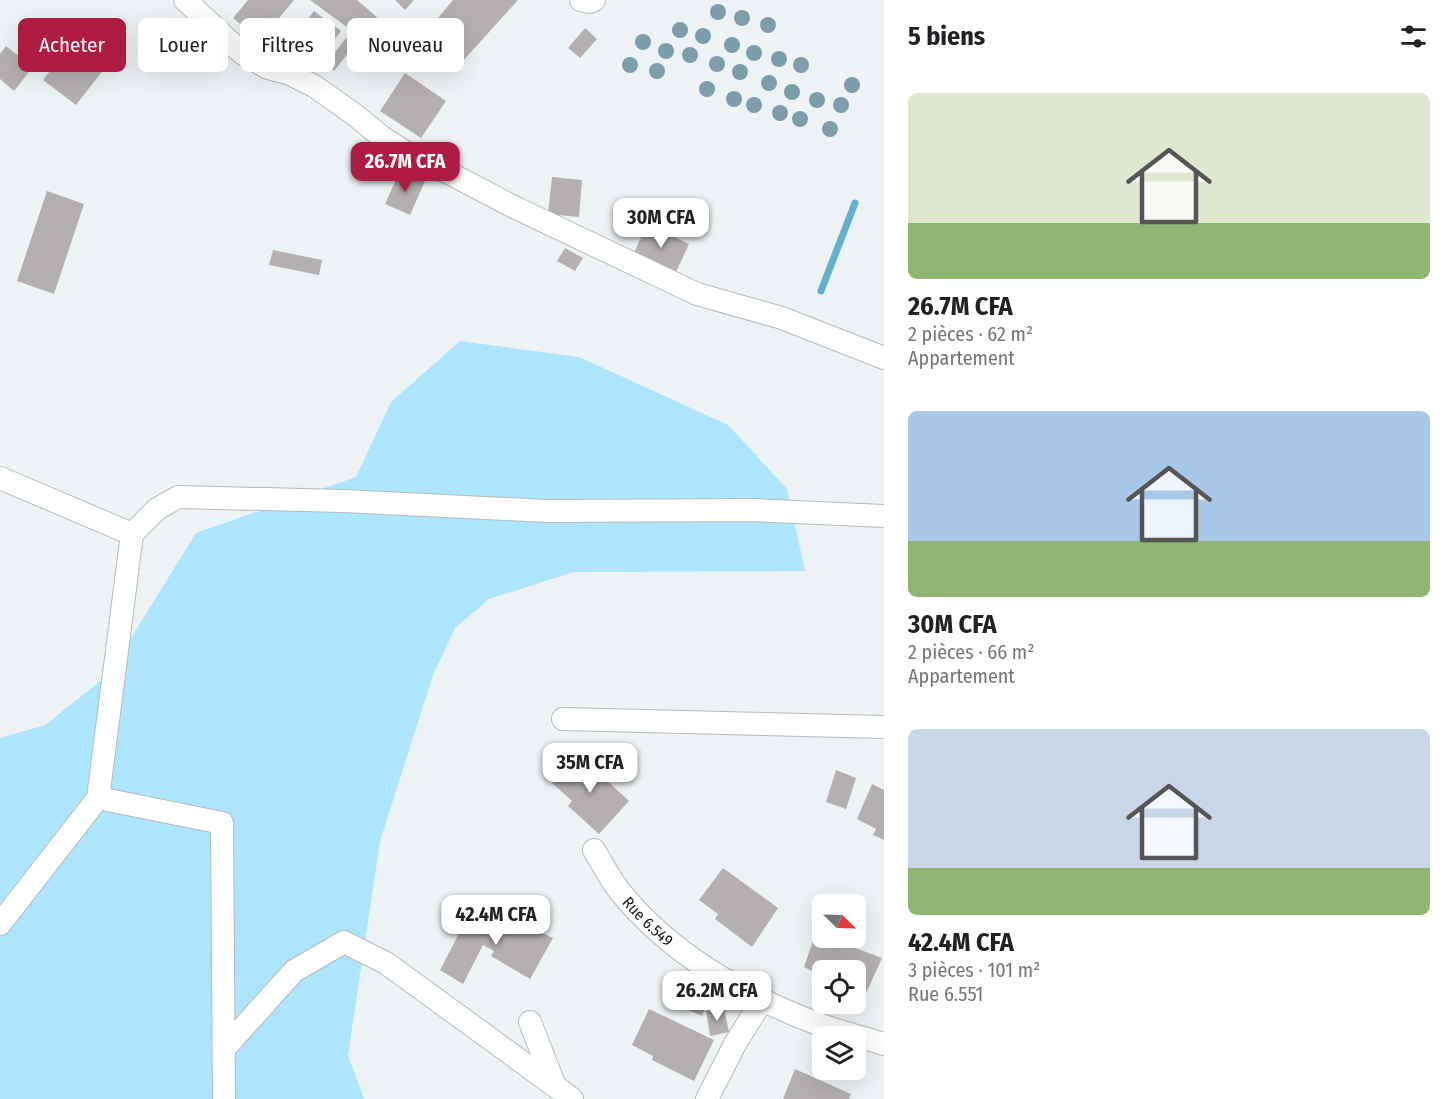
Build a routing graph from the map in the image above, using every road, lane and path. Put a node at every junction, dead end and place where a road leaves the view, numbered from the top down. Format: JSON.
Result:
{"nodes":[{"id":1,"x":185,"y":0,"type":"edge"},
{"id":2,"x":581,"y":0,"type":"edge"},
{"id":3,"x":594,"y":0,"type":"edge"},
{"id":4,"x":884,"y":358,"type":"edge"},
{"id":5,"x":0,"y":478,"type":"edge"},
{"id":6,"x":884,"y":516,"type":"edge"},
{"id":7,"x":132,"y":534,"type":"junction"},
{"id":8,"x":563,"y":719,"type":"dead end"},
{"id":9,"x":884,"y":727,"type":"edge"},
{"id":10,"x":98,"y":798,"type":"junction"},
{"id":11,"x":594,"y":850,"type":"dead end"},
{"id":12,"x":0,"y":924,"type":"edge"},
{"id":13,"x":763,"y":999,"type":"junction"},
{"id":14,"x":530,"y":1022,"type":"dead end"},
{"id":15,"x":884,"y":1044,"type":"edge"},
{"id":16,"x":224,"y":1049,"type":"junction"},
{"id":17,"x":564,"y":1092,"type":"edge"},
{"id":18,"x":224,"y":1099,"type":"edge"},
{"id":19,"x":707,"y":1099,"type":"edge"}],
"edges":[{"from":1,"to":4,"type":"street"},
{"from":2,"to":3,"type":"street"},
{"from":5,"to":7,"type":"street"},
{"from":6,"to":7,"type":"street"},
{"from":7,"to":10,"type":"street"},
{"from":8,"to":9,"type":"street"},
{"from":10,"to":12,"type":"street"},
{"from":10,"to":16,"type":"street"},
{"from":11,"to":13,"type":"street","name":"Rue 6.549"},
{"from":13,"to":15,"type":"street","name":"Rue 6.549"},
{"from":13,"to":19,"type":"street"},
{"from":14,"to":17,"type":"street"},
{"from":16,"to":17,"type":"street"},
{"from":16,"to":18,"type":"street"}]}
